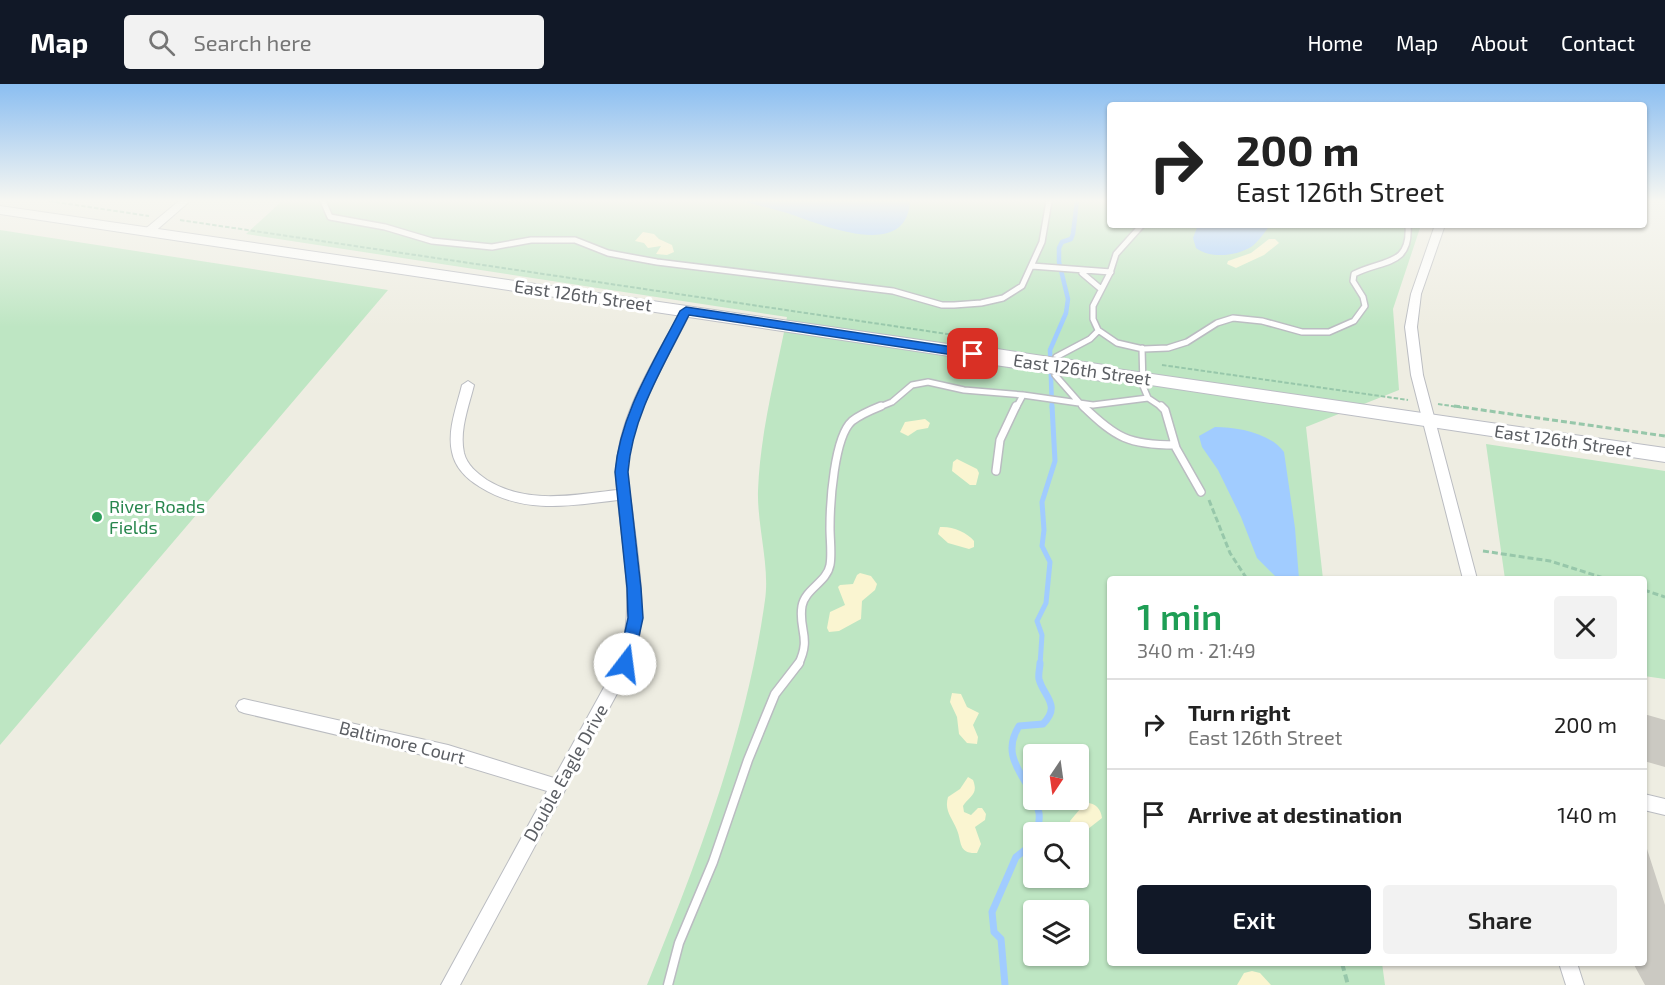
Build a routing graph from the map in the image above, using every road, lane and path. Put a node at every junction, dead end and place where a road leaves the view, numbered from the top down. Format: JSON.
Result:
{"nodes":[{"id":1,"x":223,"y":243,"type":"edge"},
{"id":2,"x":337,"y":243,"type":"edge"},
{"id":3,"x":452,"y":243,"type":"edge"},
{"id":4,"x":514,"y":243,"type":"edge"},
{"id":5,"x":583,"y":243,"type":"edge"},
{"id":6,"x":1041,"y":243,"type":"edge"},
{"id":7,"x":1128,"y":243,"type":"edge"},
{"id":8,"x":1409,"y":243,"type":"edge"},
{"id":9,"x":1434,"y":243,"type":"edge"},
{"id":10,"x":1032,"y":266,"type":"junction"},
{"id":11,"x":1077,"y":271,"type":"junction"},
{"id":12,"x":1111,"y":272,"type":"junction"},
{"id":13,"x":1101,"y":289,"type":"junction"},
{"id":14,"x":686,"y":311,"type":"junction"},
{"id":15,"x":1098,"y":331,"type":"junction"},
{"id":16,"x":961,"y":337,"type":"dead end"},
{"id":17,"x":1142,"y":348,"type":"junction"},
{"id":18,"x":1056,"y":357,"type":"dead end"},
{"id":19,"x":1143,"y":372,"type":"junction"},
{"id":20,"x":1055,"y":375,"type":"dead end"},
{"id":21,"x":468,"y":385,"type":"dead end"},
{"id":22,"x":1023,"y":395,"type":"junction"},
{"id":23,"x":1148,"y":398,"type":"junction"},
{"id":24,"x":1425,"y":402,"type":"junction"},
{"id":25,"x":1082,"y":404,"type":"junction"},
{"id":26,"x":1430,"y":422,"type":"junction"},
{"id":27,"x":1665,"y":436,"type":"edge"},
{"id":28,"x":1175,"y":445,"type":"junction"},
{"id":29,"x":1665,"y":455,"type":"edge"},
{"id":30,"x":996,"y":471,"type":"dead end"},
{"id":31,"x":1201,"y":492,"type":"joint"},
{"id":32,"x":624,"y":494,"type":"junction"},
{"id":33,"x":1483,"y":551,"type":"dead end"},
{"id":34,"x":1245,"y":576,"type":"edge"},
{"id":35,"x":1469,"y":576,"type":"edge"},
{"id":36,"x":1598,"y":576,"type":"edge"},
{"id":37,"x":1647,"y":591,"type":"edge"},
{"id":38,"x":1665,"y":597,"type":"edge"},
{"id":39,"x":244,"y":706,"type":"dead end"},
{"id":40,"x":559,"y":787,"type":"junction"},
{"id":41,"x":1647,"y":803,"type":"edge"},
{"id":42,"x":1665,"y":807,"type":"edge"},
{"id":43,"x":1343,"y":966,"type":"edge"},
{"id":44,"x":1569,"y":966,"type":"edge"},
{"id":45,"x":450,"y":985,"type":"edge"},
{"id":46,"x":669,"y":985,"type":"edge"},
{"id":47,"x":1348,"y":985,"type":"edge"},
{"id":48,"x":1575,"y":985,"type":"edge"}],
"edges":[{"from":1,"to":14,"type":"street","name":"East 126th Street"},
{"from":2,"to":16,"type":"path"},
{"from":3,"to":4,"type":"lane"},
{"from":5,"to":10,"type":"lane"},
{"from":6,"to":10,"type":"lane"},
{"from":7,"to":12,"type":"lane"},
{"from":8,"to":17,"type":"lane"},
{"from":9,"to":24,"type":"street"},
{"from":10,"to":11,"type":"lane"},
{"from":11,"to":12,"type":"lane"},
{"from":11,"to":13,"type":"lane"},
{"from":12,"to":13,"type":"lane"},
{"from":13,"to":15,"type":"lane"},
{"from":14,"to":19,"type":"street","name":"East 126th Street","bridge":true},
{"from":14,"to":32,"type":"street","name":"Double Eagle Drive"},
{"from":15,"to":17,"type":"lane"},
{"from":15,"to":18,"type":"lane"},
{"from":17,"to":19,"type":"lane"},
{"from":19,"to":23,"type":"lane"},
{"from":19,"to":24,"type":"path"},
{"from":19,"to":26,"type":"street","name":"East 126th Street"},
{"from":20,"to":25,"type":"lane"},
{"from":21,"to":32,"type":"street"},
{"from":22,"to":25,"type":"lane"},
{"from":22,"to":30,"type":"lane"},
{"from":22,"to":46,"type":"lane"},
{"from":23,"to":25,"type":"lane"},
{"from":23,"to":28,"type":"lane"},
{"from":24,"to":26,"type":"street"},
{"from":24,"to":27,"type":"path"},
{"from":25,"to":28,"type":"lane"},
{"from":26,"to":29,"type":"street","name":"East 126th Street"},
{"from":26,"to":35,"type":"street"},
{"from":28,"to":31,"type":"lane"},
{"from":31,"to":34,"type":"path"},
{"from":32,"to":40,"type":"street","name":"Double Eagle Drive"},
{"from":33,"to":36,"type":"path"},
{"from":37,"to":38,"type":"path"},
{"from":39,"to":40,"type":"street","name":"Baltimore Court"},
{"from":40,"to":45,"type":"street","name":"Double Eagle Drive"},
{"from":41,"to":42,"type":"street"},
{"from":43,"to":47,"type":"path"},
{"from":44,"to":48,"type":"street"}]}
